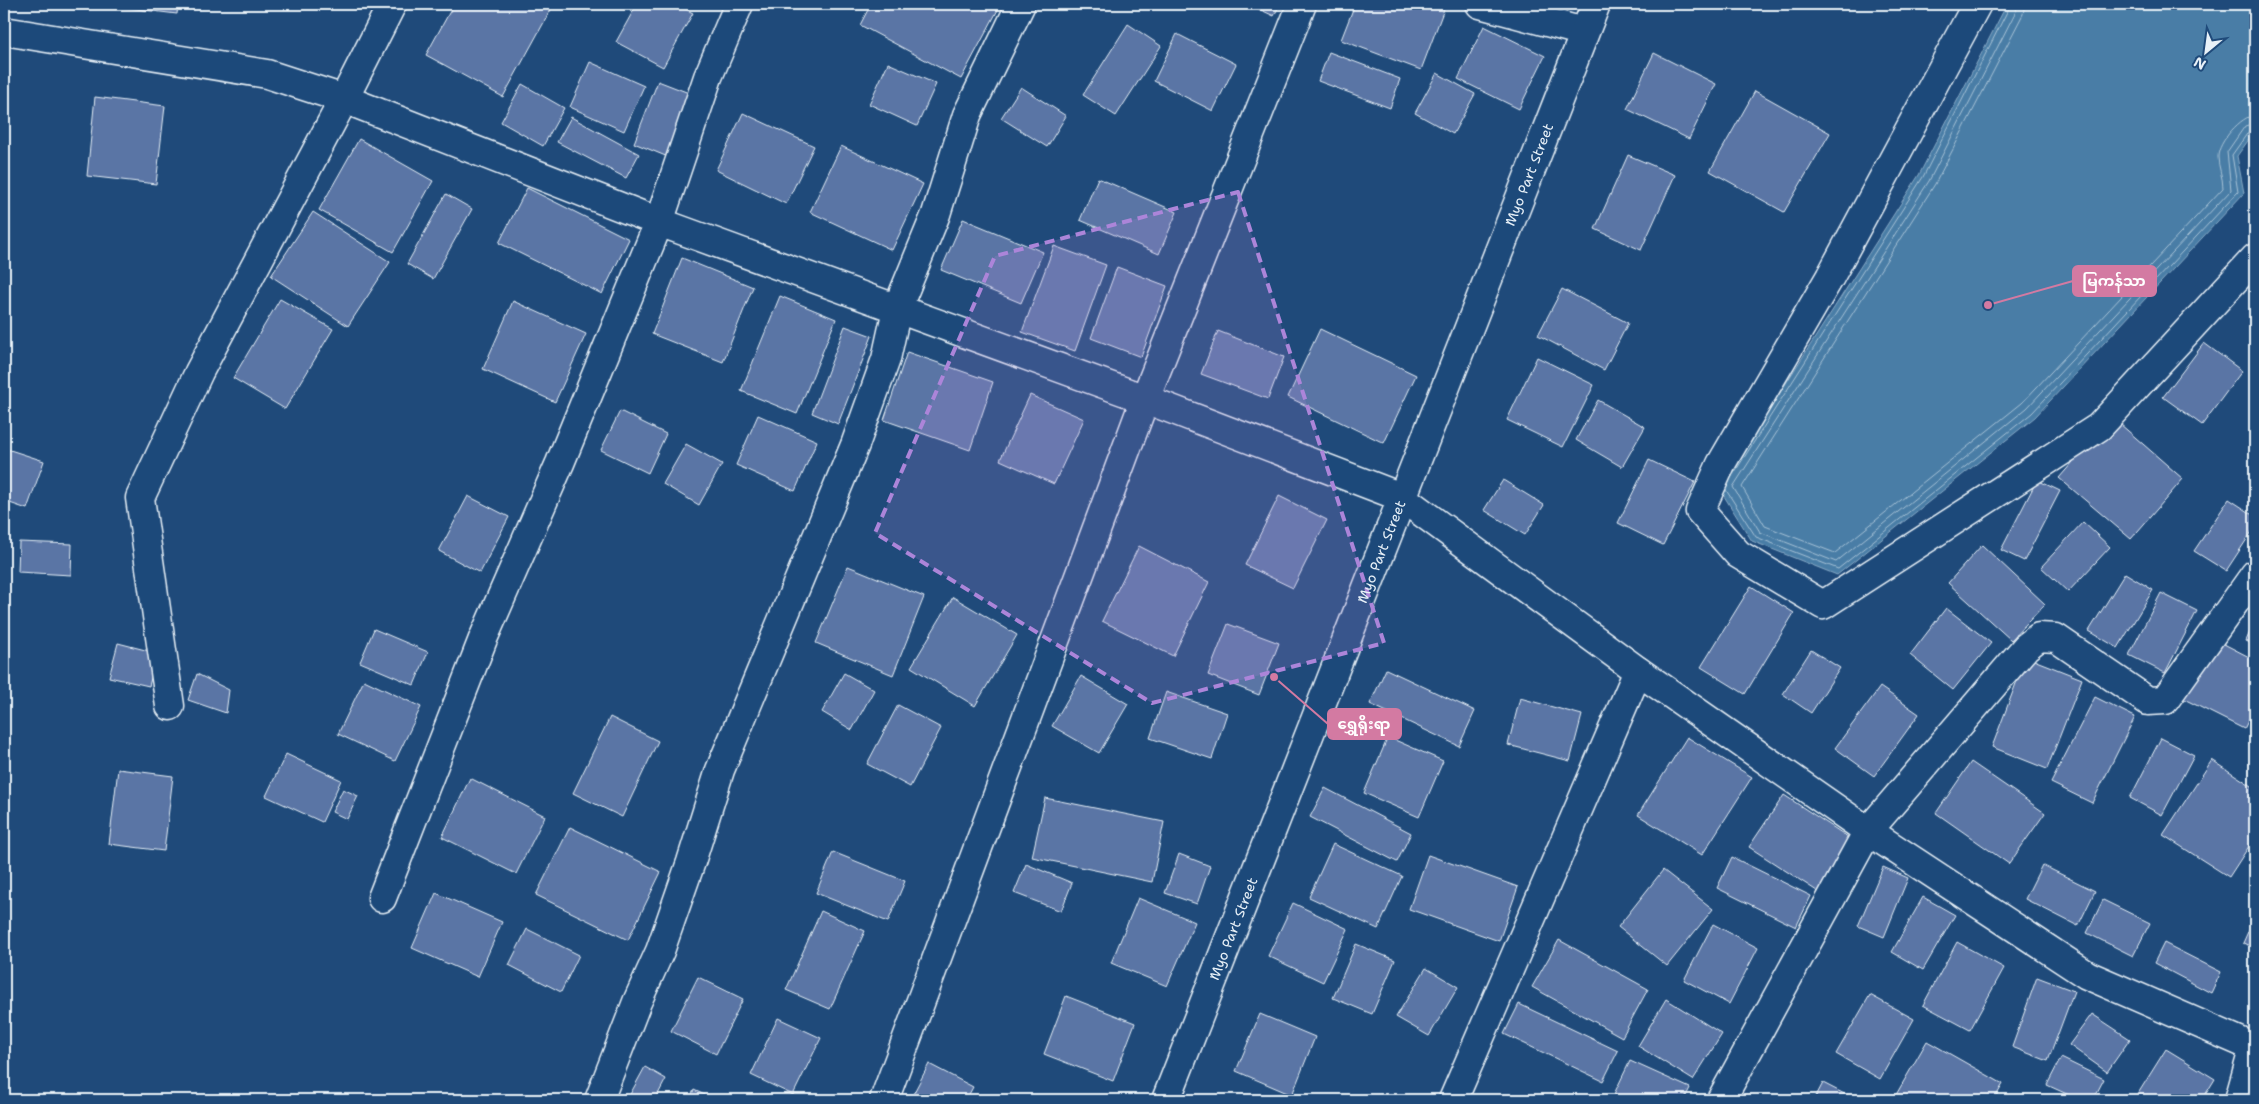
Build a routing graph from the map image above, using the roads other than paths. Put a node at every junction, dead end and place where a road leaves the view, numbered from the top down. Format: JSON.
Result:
{"nodes":[{"id":1,"x":392,"y":4,"type":"edge"},
{"id":2,"x":738,"y":4,"type":"edge"},
{"id":3,"x":1021,"y":4,"type":"edge"},
{"id":4,"x":1302,"y":4,"type":"edge"},
{"id":5,"x":1480,"y":4,"type":"edge"},
{"id":6,"x":1596,"y":4,"type":"edge"},
{"id":7,"x":1977,"y":4,"type":"edge"},
{"id":8,"x":4,"y":31,"type":"edge"},
{"id":9,"x":1584,"y":32,"type":"junction"},
{"id":10,"x":344,"y":99,"type":"junction"},
{"id":11,"x":659,"y":222,"type":"junction"},
{"id":12,"x":2255,"y":258,"type":"edge"},
{"id":13,"x":898,"y":309,"type":"junction"},
{"id":14,"x":1145,"y":399,"type":"junction"},
{"id":15,"x":1401,"y":497,"type":"junction"},
{"id":16,"x":2255,"y":574,"type":"edge"},
{"id":17,"x":1638,"y":671,"type":"junction"},
{"id":18,"x":170,"y":706,"type":"dead end"},
{"id":19,"x":1868,"y":831,"type":"junction"},
{"id":20,"x":382,"y":898,"type":"dead end"},
{"id":21,"x":2254,"y":1045,"type":"edge"},
{"id":22,"x":599,"y":1100,"type":"edge"},
{"id":23,"x":884,"y":1100,"type":"edge"},
{"id":24,"x":1166,"y":1100,"type":"edge"},
{"id":25,"x":1453,"y":1100,"type":"edge"},
{"id":26,"x":1721,"y":1100,"type":"edge"},
{"id":27,"x":2239,"y":1100,"type":"edge"}],
"edges":[{"from":1,"to":10,"type":"street"},
{"from":2,"to":11,"type":"street"},
{"from":3,"to":13,"type":"street"},
{"from":4,"to":14,"type":"street"},
{"from":5,"to":9,"type":"street"},
{"from":6,"to":9,"type":"street","name":"Myo Part Street"},
{"from":7,"to":12,"type":"street"},
{"from":8,"to":10,"type":"street"},
{"from":9,"to":15,"type":"street","name":"Myo Part Street"},
{"from":10,"to":11,"type":"street"},
{"from":10,"to":18,"type":"street"},
{"from":11,"to":13,"type":"street"},
{"from":11,"to":20,"type":"street"},
{"from":13,"to":14,"type":"street"},
{"from":13,"to":22,"type":"street"},
{"from":14,"to":15,"type":"street"},
{"from":14,"to":23,"type":"street"},
{"from":15,"to":17,"type":"street"},
{"from":15,"to":24,"type":"street","name":"Myo Part Street"},
{"from":16,"to":19,"type":"street"},
{"from":17,"to":19,"type":"street"},
{"from":17,"to":25,"type":"street"},
{"from":19,"to":21,"type":"street"},
{"from":19,"to":26,"type":"street"},
{"from":21,"to":27,"type":"street"}]}
